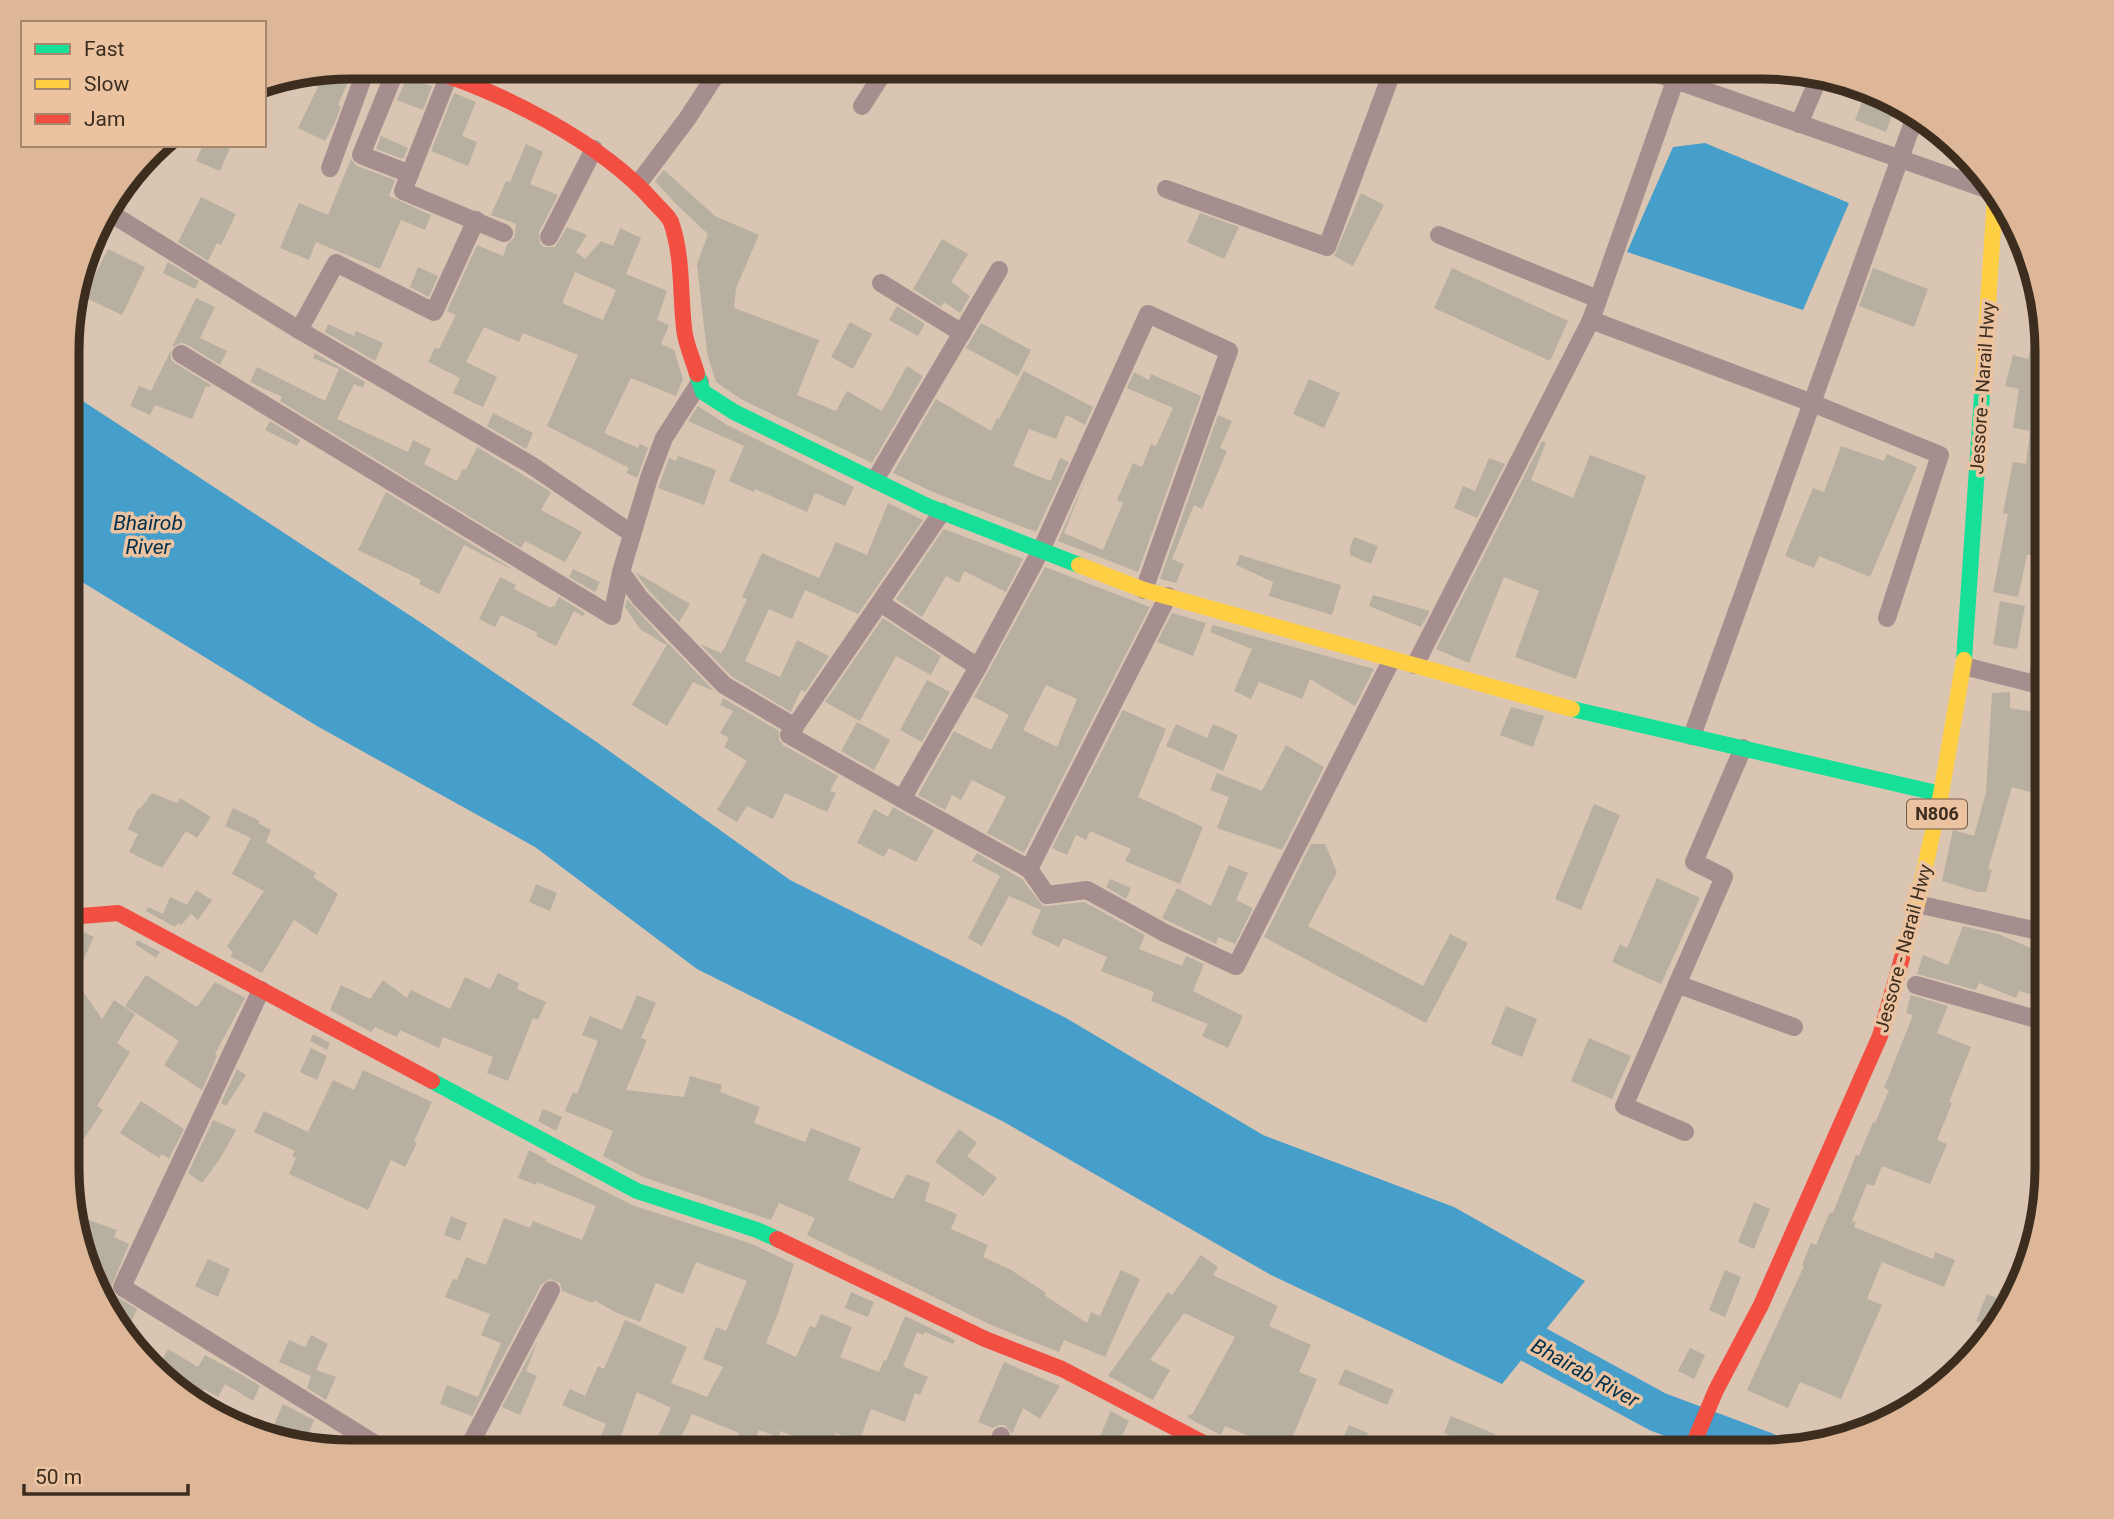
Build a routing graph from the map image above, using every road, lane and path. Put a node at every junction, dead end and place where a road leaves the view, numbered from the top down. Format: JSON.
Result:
{"nodes":[{"id":1,"x":362,"y":79,"type":"edge"},
{"id":2,"x":392,"y":79,"type":"edge"},
{"id":3,"x":447,"y":79,"type":"edge"},
{"id":4,"x":458,"y":79,"type":"edge"},
{"id":5,"x":713,"y":79,"type":"edge"},
{"id":6,"x":879,"y":79,"type":"edge"},
{"id":7,"x":1390,"y":79,"type":"edge"},
{"id":8,"x":1670,"y":79,"type":"edge"},
{"id":9,"x":1675,"y":81,"type":"junction"},
{"id":10,"x":1816,"y":84,"type":"edge"},
{"id":11,"x":862,"y":106,"type":"dead end"},
{"id":12,"x":1799,"y":124,"type":"junction"},
{"id":13,"x":1912,"y":124,"type":"edge"},
{"id":14,"x":594,"y":149,"type":"junction"},
{"id":15,"x":1900,"y":159,"type":"junction"},
{"id":16,"x":330,"y":169,"type":"dead end"},
{"id":17,"x":410,"y":174,"type":"junction"},
{"id":18,"x":638,"y":184,"type":"junction"},
{"id":19,"x":1980,"y":187,"type":"edge"},
{"id":20,"x":1166,"y":189,"type":"dead end"},
{"id":21,"x":1994,"y":208,"type":"edge"},
{"id":22,"x":115,"y":216,"type":"edge"},
{"id":23,"x":476,"y":220,"type":"junction"},
{"id":24,"x":504,"y":233,"type":"dead end"},
{"id":25,"x":1439,"y":234,"type":"dead end"},
{"id":26,"x":549,"y":237,"type":"dead end"},
{"id":27,"x":999,"y":270,"type":"dead end"},
{"id":28,"x":881,"y":282,"type":"dead end"},
{"id":29,"x":1598,"y":299,"type":"junction"},
{"id":30,"x":1591,"y":320,"type":"junction"},
{"id":31,"x":299,"y":330,"type":"junction"},
{"id":32,"x":962,"y":332,"type":"junction"},
{"id":33,"x":181,"y":354,"type":"dead end"},
{"id":34,"x":700,"y":382,"type":"junction"},
{"id":35,"x":1812,"y":403,"type":"junction"},
{"id":36,"x":874,"y":480,"type":"junction"},
{"id":37,"x":942,"y":512,"type":"junction"},
{"id":38,"x":625,"y":529,"type":"dead end"},
{"id":39,"x":1041,"y":550,"type":"junction"},
{"id":40,"x":621,"y":572,"type":"junction"},
{"id":41,"x":1144,"y":590,"type":"junction"},
{"id":42,"x":1168,"y":596,"type":"junction"},
{"id":43,"x":888,"y":608,"type":"dead end"},
{"id":44,"x":1887,"y":618,"type":"dead end"},
{"id":45,"x":1389,"y":665,"type":"dead end"},
{"id":46,"x":1415,"y":665,"type":"junction"},
{"id":47,"x":1964,"y":666,"type":"junction"},
{"id":48,"x":978,"y":667,"type":"junction"},
{"id":49,"x":2035,"y":684,"type":"edge"},
{"id":50,"x":795,"y":727,"type":"junction"},
{"id":51,"x":1692,"y":736,"type":"junction"},
{"id":52,"x":1743,"y":748,"type":"junction"},
{"id":53,"x":1941,"y":794,"type":"junction"},
{"id":54,"x":902,"y":799,"type":"junction"},
{"id":55,"x":1029,"y":869,"type":"junction"},
{"id":56,"x":1917,"y":904,"type":"junction"},
{"id":57,"x":79,"y":916,"type":"edge"},
{"id":58,"x":2035,"y":930,"type":"edge"},
{"id":59,"x":1677,"y":984,"type":"junction"},
{"id":60,"x":1916,"y":985,"type":"dead end"},
{"id":61,"x":261,"y":990,"type":"junction"},
{"id":62,"x":2035,"y":1020,"type":"edge"},
{"id":63,"x":1794,"y":1027,"type":"dead end"},
{"id":64,"x":1685,"y":1132,"type":"dead end"},
{"id":65,"x":551,"y":1290,"type":"dead end"},
{"id":66,"x":369,"y":1440,"type":"edge"},
{"id":67,"x":472,"y":1440,"type":"edge"},
{"id":68,"x":1198,"y":1440,"type":"edge"},
{"id":69,"x":1695,"y":1440,"type":"edge"}],
"edges":[{"from":1,"to":16,"type":"street"},
{"from":2,"to":17,"type":"street"},
{"from":3,"to":17,"type":"street"},
{"from":4,"to":14,"type":"main road"},
{"from":5,"to":18,"type":"street"},
{"from":6,"to":11,"type":"street"},
{"from":7,"to":20,"type":"street"},
{"from":8,"to":9,"type":"street"},
{"from":9,"to":12,"type":"street"},
{"from":9,"to":29,"type":"street"},
{"from":10,"to":12,"type":"street"},
{"from":12,"to":15,"type":"street"},
{"from":13,"to":15,"type":"street"},
{"from":14,"to":18,"type":"main road"},
{"from":14,"to":26,"type":"street"},
{"from":15,"to":19,"type":"street"},
{"from":15,"to":35,"type":"street"},
{"from":17,"to":23,"type":"street"},
{"from":18,"to":34,"type":"main road"},
{"from":21,"to":47,"type":"main road","name":"Jessore - Narail Hwy","number":"N806"},
{"from":22,"to":31,"type":"street"},
{"from":23,"to":24,"type":"street"},
{"from":23,"to":31,"type":"street"},
{"from":25,"to":29,"type":"street"},
{"from":27,"to":32,"type":"street"},
{"from":28,"to":32,"type":"street"},
{"from":29,"to":30,"type":"street"},
{"from":30,"to":35,"type":"street"},
{"from":30,"to":46,"type":"street"},
{"from":31,"to":38,"type":"street"},
{"from":32,"to":36,"type":"street"},
{"from":33,"to":40,"type":"street"},
{"from":34,"to":36,"type":"main road"},
{"from":34,"to":40,"type":"street"},
{"from":35,"to":44,"type":"street"},
{"from":35,"to":51,"type":"street"},
{"from":36,"to":37,"type":"main road"},
{"from":37,"to":39,"type":"main road"},
{"from":37,"to":50,"type":"street"},
{"from":39,"to":41,"type":"main road"},
{"from":39,"to":41,"type":"street"},
{"from":39,"to":48,"type":"street"},
{"from":40,"to":50,"type":"street"},
{"from":41,"to":42,"type":"main road"},
{"from":42,"to":46,"type":"main road"},
{"from":42,"to":55,"type":"street"},
{"from":43,"to":48,"type":"street"},
{"from":45,"to":55,"type":"street"},
{"from":46,"to":51,"type":"main road"},
{"from":47,"to":49,"type":"street"},
{"from":47,"to":53,"type":"main road","name":"Jessore - Narail Hwy","number":"N806"},
{"from":48,"to":54,"type":"street"},
{"from":50,"to":54,"type":"street"},
{"from":51,"to":52,"type":"main road"},
{"from":52,"to":53,"type":"main road"},
{"from":52,"to":59,"type":"street"},
{"from":53,"to":56,"type":"main road","name":"Jessore - Narail Hwy","number":"N806"},
{"from":54,"to":55,"type":"street"},
{"from":56,"to":58,"type":"street"},
{"from":56,"to":69,"type":"main road","name":"Jessore - Narail Hwy","number":"N806"},
{"from":57,"to":61,"type":"main road"},
{"from":59,"to":63,"type":"street"},
{"from":59,"to":64,"type":"street"},
{"from":60,"to":62,"type":"street"},
{"from":61,"to":66,"type":"street"},
{"from":61,"to":68,"type":"main road"},
{"from":65,"to":67,"type":"street"}]}
